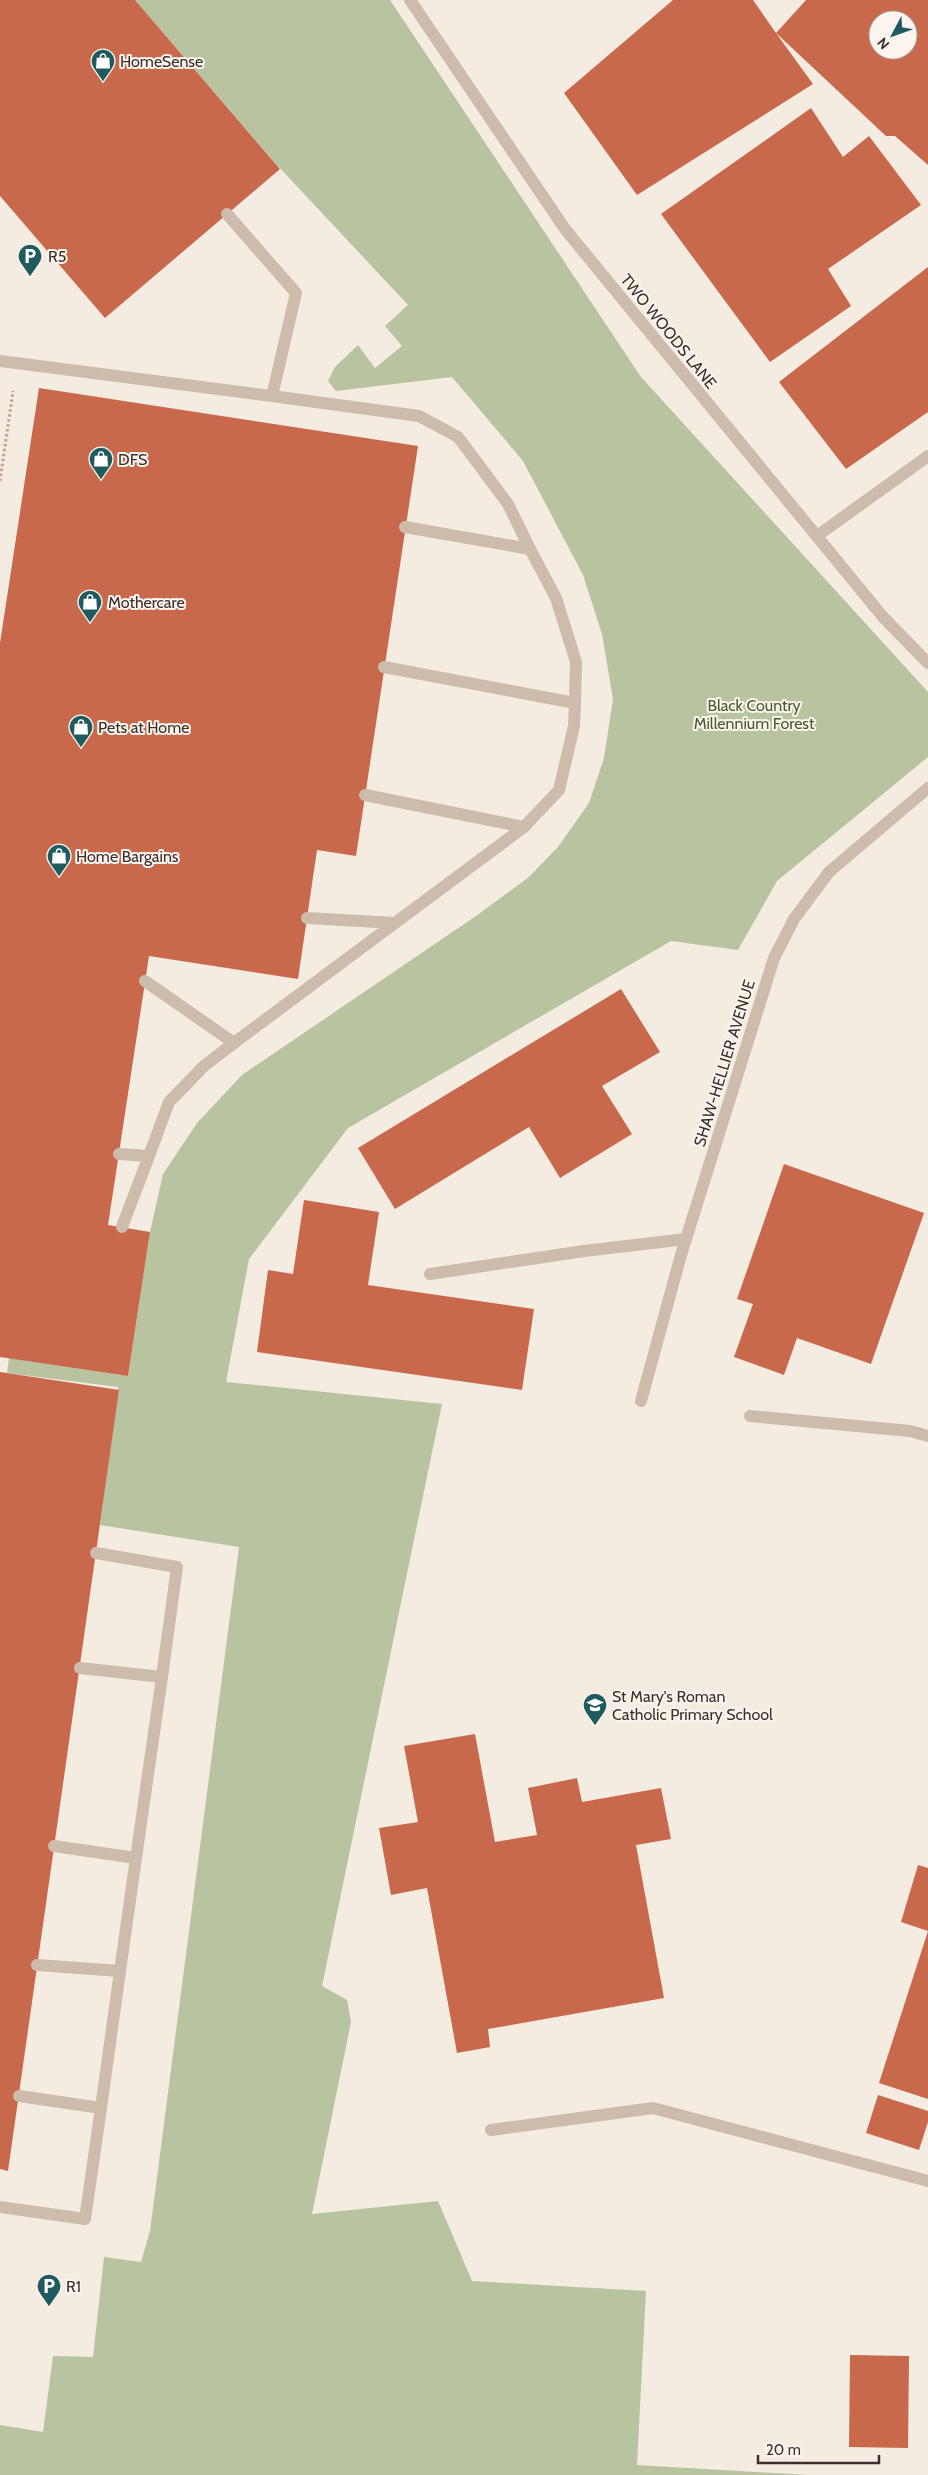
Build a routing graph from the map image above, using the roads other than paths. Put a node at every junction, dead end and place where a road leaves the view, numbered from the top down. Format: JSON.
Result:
{"nodes":[{"id":1,"x":410,"y":0,"type":"edge"},
{"id":2,"x":228,"y":214,"type":"dead end"},
{"id":3,"x":0,"y":361,"type":"edge"},
{"id":4,"x":272,"y":396,"type":"junction"},
{"id":5,"x":928,"y":456,"type":"edge"},
{"id":6,"x":405,"y":527,"type":"dead end"},
{"id":7,"x":817,"y":536,"type":"junction"},
{"id":8,"x":530,"y":549,"type":"junction"},
{"id":9,"x":928,"y":663,"type":"edge"},
{"id":10,"x":384,"y":667,"type":"dead end"},
{"id":11,"x":575,"y":703,"type":"junction"},
{"id":12,"x":928,"y":788,"type":"edge"},
{"id":13,"x":365,"y":795,"type":"dead end"},
{"id":14,"x":524,"y":827,"type":"junction"},
{"id":15,"x":307,"y":918,"type":"dead end"},
{"id":16,"x":395,"y":923,"type":"junction"},
{"id":17,"x":145,"y":981,"type":"dead end"},
{"id":18,"x":234,"y":1043,"type":"junction"},
{"id":19,"x":119,"y":1154,"type":"dead end"},
{"id":20,"x":149,"y":1156,"type":"junction"},
{"id":21,"x":122,"y":1227,"type":"dead end"},
{"id":22,"x":686,"y":1239,"type":"junction"},
{"id":23,"x":430,"y":1274,"type":"dead end"},
{"id":24,"x":641,"y":1401,"type":"dead end"},
{"id":25,"x":750,"y":1416,"type":"dead end"},
{"id":26,"x":928,"y":1436,"type":"edge"},
{"id":27,"x":96,"y":1553,"type":"dead end"},
{"id":28,"x":80,"y":1668,"type":"dead end"},
{"id":29,"x":162,"y":1677,"type":"junction"},
{"id":30,"x":54,"y":1846,"type":"dead end"},
{"id":31,"x":136,"y":1858,"type":"junction"},
{"id":32,"x":37,"y":1965,"type":"dead end"},
{"id":33,"x":120,"y":1972,"type":"junction"},
{"id":34,"x":18,"y":2096,"type":"dead end"},
{"id":35,"x":100,"y":2108,"type":"junction"},
{"id":36,"x":491,"y":2130,"type":"dead end"},
{"id":37,"x":928,"y":2181,"type":"edge"},
{"id":38,"x":0,"y":2207,"type":"edge"}],
"edges":[{"from":1,"to":7,"type":"street","name":"TWO WOODS LANE"},
{"from":2,"to":4,"type":"street"},
{"from":3,"to":4,"type":"street"},
{"from":4,"to":8,"type":"street"},
{"from":5,"to":7,"type":"street"},
{"from":6,"to":8,"type":"street"},
{"from":7,"to":9,"type":"street","name":"TWO WOODS LANE"},
{"from":8,"to":11,"type":"street"},
{"from":10,"to":11,"type":"street"},
{"from":11,"to":14,"type":"street"},
{"from":12,"to":22,"type":"street","name":"SHAW-HELLIER AVENUE"},
{"from":13,"to":14,"type":"street"},
{"from":14,"to":16,"type":"street"},
{"from":15,"to":16,"type":"street"},
{"from":16,"to":18,"type":"street"},
{"from":17,"to":18,"type":"street"},
{"from":18,"to":20,"type":"street"},
{"from":19,"to":20,"type":"street"},
{"from":20,"to":21,"type":"street"},
{"from":22,"to":23,"type":"street"},
{"from":22,"to":24,"type":"street","name":"SHAW-HELLIER AVENUE"},
{"from":25,"to":26,"type":"street"},
{"from":27,"to":29,"type":"street"},
{"from":28,"to":29,"type":"street"},
{"from":29,"to":31,"type":"street"},
{"from":30,"to":31,"type":"street"},
{"from":31,"to":33,"type":"street"},
{"from":32,"to":33,"type":"street"},
{"from":33,"to":35,"type":"street"},
{"from":34,"to":35,"type":"street"},
{"from":35,"to":38,"type":"street"},
{"from":36,"to":37,"type":"street"}]}
